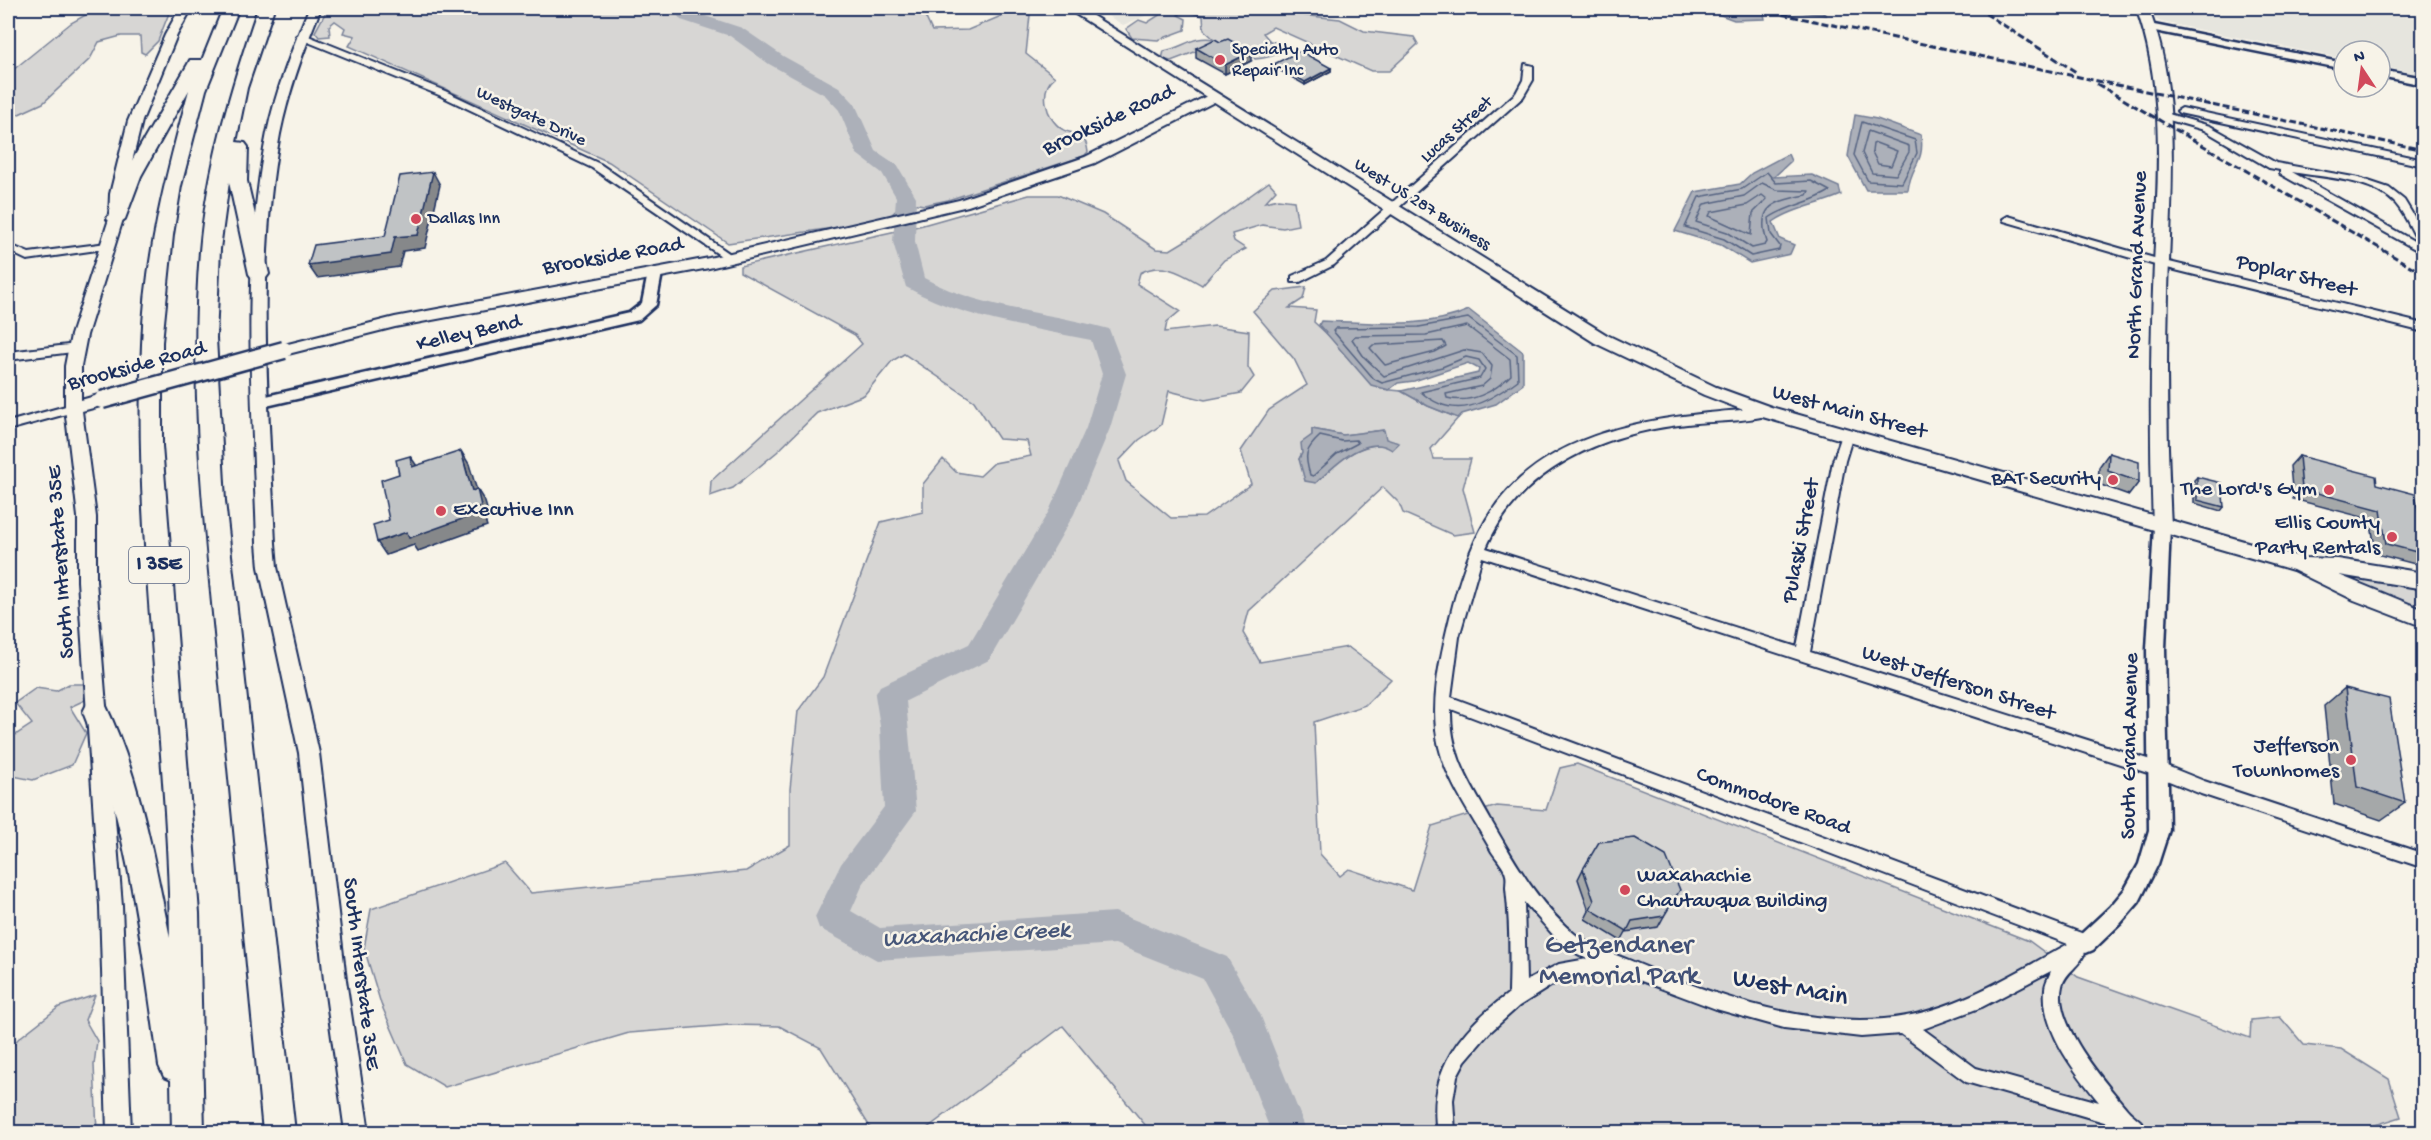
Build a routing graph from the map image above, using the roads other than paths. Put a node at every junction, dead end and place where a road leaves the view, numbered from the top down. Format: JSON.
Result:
{"nodes":[{"id":1,"x":186,"y":8,"type":"edge"},
{"id":2,"x":230,"y":8,"type":"edge"},
{"id":3,"x":266,"y":8,"type":"edge"},
{"id":4,"x":315,"y":8,"type":"edge"},
{"id":5,"x":1072,"y":8,"type":"edge"},
{"id":6,"x":2142,"y":8,"type":"edge"},
{"id":7,"x":2149,"y":27,"type":"junction"},
{"id":8,"x":302,"y":36,"type":"junction"},
{"id":9,"x":2332,"y":64,"type":"edge"},
{"id":10,"x":1528,"y":66,"type":"dead end"},
{"id":11,"x":2392,"y":75,"type":"edge"},
{"id":12,"x":2424,"y":82,"type":"edge"},
{"id":13,"x":239,"y":88,"type":"junction"},
{"id":14,"x":1212,"y":97,"type":"junction"},
{"id":15,"x":2164,"y":111,"type":"junction"},
{"id":16,"x":2424,"y":163,"type":"edge"},
{"id":17,"x":2273,"y":166,"type":"junction"},
{"id":18,"x":8,"y":191,"type":"edge"},
{"id":19,"x":1393,"y":210,"type":"junction"},
{"id":20,"x":8,"y":216,"type":"edge"},
{"id":21,"x":116,"y":219,"type":"junction"},
{"id":22,"x":2008,"y":219,"type":"dead end"},
{"id":23,"x":2424,"y":243,"type":"edge"},
{"id":24,"x":107,"y":246,"type":"junction"},
{"id":25,"x":8,"y":247,"type":"edge"},
{"id":26,"x":2424,"y":251,"type":"edge"},
{"id":27,"x":731,"y":258,"type":"junction"},
{"id":28,"x":2159,"y":263,"type":"junction"},
{"id":29,"x":655,"y":273,"type":"junction"},
{"id":30,"x":259,"y":274,"type":"junction"},
{"id":31,"x":1296,"y":279,"type":"dead end"},
{"id":32,"x":2424,"y":328,"type":"edge"},
{"id":33,"x":77,"y":348,"type":"junction"},
{"id":34,"x":8,"y":356,"type":"edge"},
{"id":35,"x":262,"y":402,"type":"junction"},
{"id":36,"x":73,"y":408,"type":"junction"},
{"id":37,"x":1765,"y":412,"type":"junction"},
{"id":38,"x":8,"y":426,"type":"edge"},
{"id":39,"x":1847,"y":435,"type":"junction"},
{"id":40,"x":2162,"y":526,"type":"junction"},
{"id":41,"x":1479,"y":551,"type":"junction"},
{"id":42,"x":2299,"y":564,"type":"junction"},
{"id":43,"x":2424,"y":581,"type":"edge"},
{"id":44,"x":2424,"y":619,"type":"edge"},
{"id":45,"x":1802,"y":656,"type":"junction"},
{"id":46,"x":1445,"y":701,"type":"junction"},
{"id":47,"x":96,"y":712,"type":"junction"},
{"id":48,"x":2157,"y":769,"type":"junction"},
{"id":49,"x":2424,"y":861,"type":"edge"},
{"id":50,"x":1511,"y":871,"type":"junction"},
{"id":51,"x":2086,"y":943,"type":"junction"},
{"id":52,"x":1622,"y":966,"type":"junction"},
{"id":53,"x":1518,"y":996,"type":"junction"},
{"id":54,"x":1904,"y":1025,"type":"junction"},
{"id":55,"x":2123,"y":1118,"type":"junction"},
{"id":56,"x":119,"y":1132,"type":"edge"},
{"id":57,"x":188,"y":1132,"type":"edge"},
{"id":58,"x":279,"y":1132,"type":"edge"},
{"id":59,"x":357,"y":1132,"type":"edge"},
{"id":60,"x":1446,"y":1132,"type":"edge"},
{"id":61,"x":2139,"y":1132,"type":"edge"}],
"edges":[{"from":1,"to":21,"type":"main road","name":"South Interstate 35E"},
{"from":2,"to":21,"type":"highway"},
{"from":2,"to":57,"type":"highway","number":"I 35E"},
{"from":3,"to":13,"type":"highway","number":"I 35E"},
{"from":4,"to":8,"type":"main road","name":"South Interstate 35E"},
{"from":5,"to":14,"type":"main road","name":"West US 287 Business"},
{"from":6,"to":7,"type":"main road","name":"North Grand Avenue"},
{"from":7,"to":9,"type":"street"},
{"from":7,"to":15,"type":"main road","name":"North Grand Avenue"},
{"from":8,"to":27,"type":"street","name":"Westgate Drive"},
{"from":8,"to":30,"type":"main road","name":"South Interstate 35E"},
{"from":10,"to":19,"type":"street","name":"Lucas Street"},
{"from":11,"to":12,"type":"street"},
{"from":13,"to":30,"type":"highway"},
{"from":13,"to":58,"type":"highway","number":"I 35E"},
{"from":14,"to":19,"type":"main road","name":"West US 287 Business"},
{"from":14,"to":27,"type":"main road","name":"Brookside Road"},
{"from":15,"to":16,"type":"street"},
{"from":15,"to":17,"type":"street"},
{"from":15,"to":28,"type":"main road","name":"North Grand Avenue"},
{"from":17,"to":23,"type":"street"},
{"from":17,"to":26,"type":"street"},
{"from":18,"to":20,"type":"street"},
{"from":19,"to":31,"type":"street","name":"Lucas Street"},
{"from":19,"to":37,"type":"main road","name":"West US 287 Business"},
{"from":21,"to":24,"type":"main road","name":"South Interstate 35E"},
{"from":22,"to":28,"type":"street","name":"Poplar Street"},
{"from":24,"to":25,"type":"street"},
{"from":24,"to":33,"type":"main road","name":"South Interstate 35E"},
{"from":27,"to":29,"type":"main road","name":"Brookside Road"},
{"from":28,"to":32,"type":"street","name":"Poplar Street"},
{"from":28,"to":40,"type":"main road","name":"North Grand Avenue"},
{"from":29,"to":35,"type":"street","name":"Kelley Bend"},
{"from":29,"to":36,"type":"main road","name":"Brookside Road","bridge":true},
{"from":30,"to":35,"type":"main road","name":"South Interstate 35E"},
{"from":33,"to":34,"type":"street"},
{"from":33,"to":36,"type":"main road","name":"South Interstate 35E"},
{"from":35,"to":59,"type":"main road","name":"South Interstate 35E"},
{"from":36,"to":38,"type":"street","name":"Brookside Road"},
{"from":36,"to":47,"type":"main road","name":"South Interstate 35E"},
{"from":37,"to":39,"type":"main road","name":"West Main Street"},
{"from":37,"to":41,"type":"street","name":"West Main Street"},
{"from":39,"to":40,"type":"main road","name":"West Main Street"},
{"from":39,"to":45,"type":"street","name":"Pulaski Street"},
{"from":40,"to":42,"type":"main road","name":"West Main Street"},
{"from":40,"to":48,"type":"street","name":"South Grand Avenue"},
{"from":41,"to":45,"type":"street","name":"West Jefferson Street"},
{"from":41,"to":46,"type":"street","name":"West Main Street"},
{"from":42,"to":43,"type":"main road","name":"West Main Street"},
{"from":42,"to":44,"type":"main road","name":"West Main Street"},
{"from":45,"to":48,"type":"street","name":"West Jefferson Street"},
{"from":46,"to":50,"type":"street","name":"West Main Street"},
{"from":46,"to":51,"type":"street","name":"Commodore Road"},
{"from":47,"to":56,"type":"main road","name":"South Interstate 35E"},
{"from":47,"to":57,"type":"highway"},
{"from":48,"to":49,"type":"street","name":"West Jefferson Street"},
{"from":48,"to":51,"type":"street","name":"South Grand Avenue"},
{"from":50,"to":52,"type":"street","name":"West Main"},
{"from":50,"to":53,"type":"street"},
{"from":51,"to":54,"type":"street","name":"West Main"},
{"from":51,"to":55,"type":"street"},
{"from":52,"to":53,"type":"street"},
{"from":52,"to":54,"type":"street","name":"West Main"},
{"from":53,"to":60,"type":"street"},
{"from":54,"to":55,"type":"street"},
{"from":55,"to":61,"type":"street"}]}
